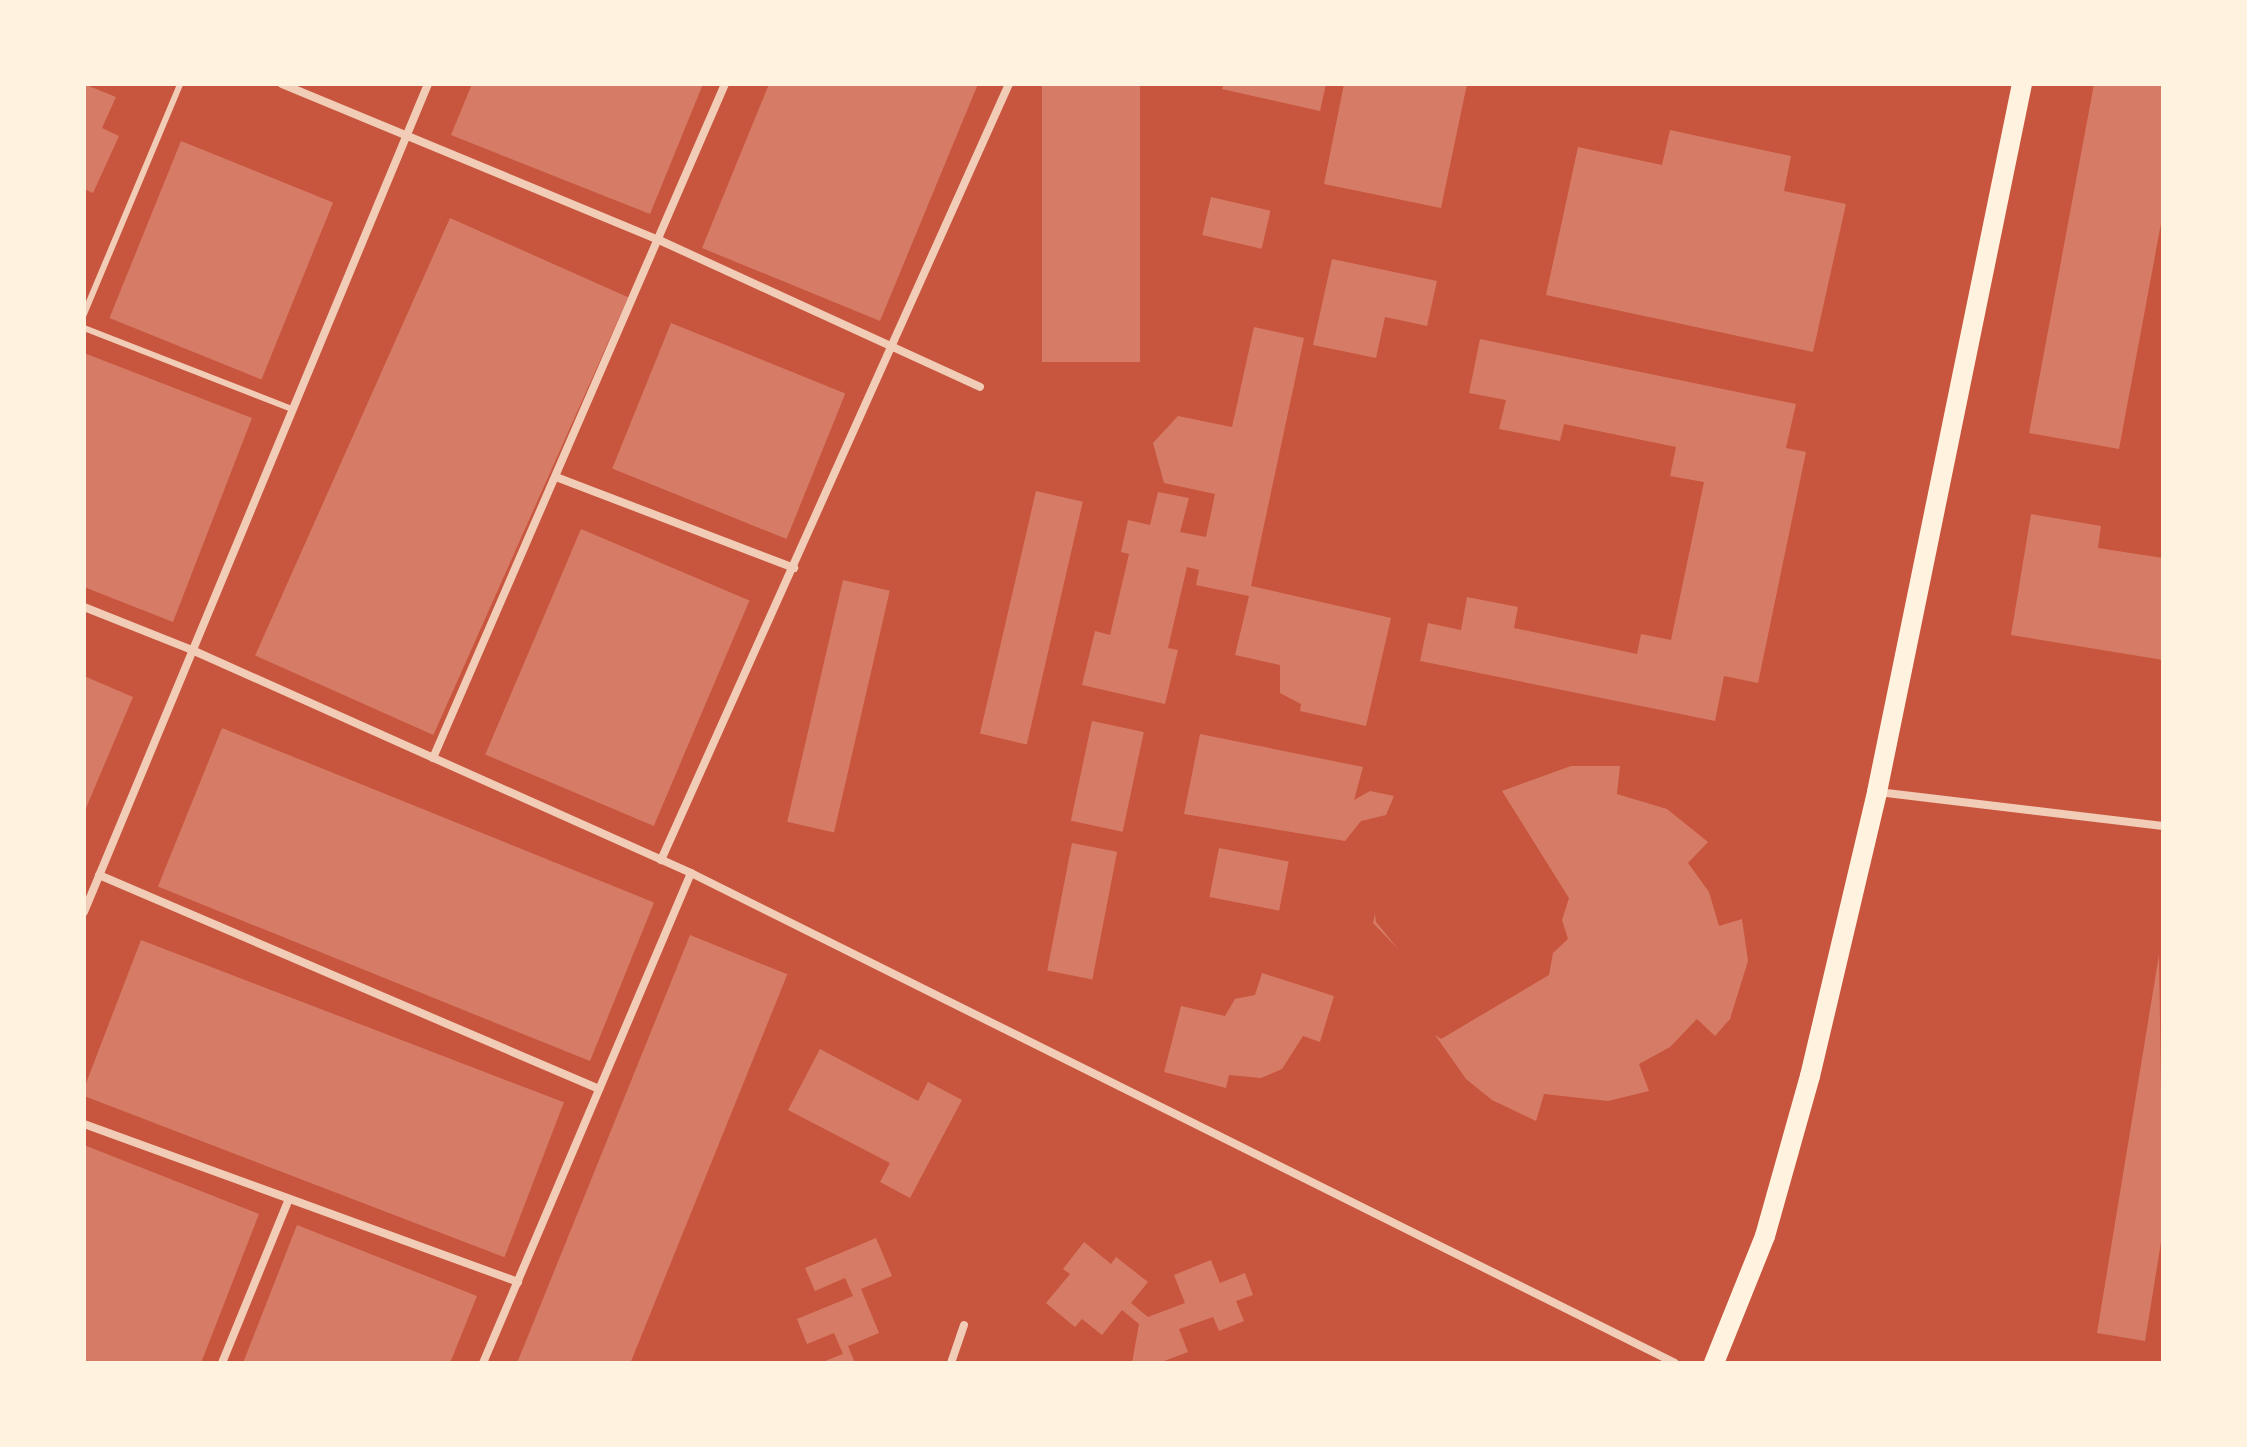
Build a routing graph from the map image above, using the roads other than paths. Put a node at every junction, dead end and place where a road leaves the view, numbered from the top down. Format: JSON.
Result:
{"nodes":[{"id":1,"x":180,"y":84,"type":"edge"},
{"id":2,"x":282,"y":84,"type":"edge"},
{"id":3,"x":428,"y":84,"type":"edge"},
{"id":4,"x":725,"y":84,"type":"edge"},
{"id":5,"x":1009,"y":84,"type":"edge"},
{"id":6,"x":2022,"y":84,"type":"edge"},
{"id":7,"x":406,"y":136,"type":"junction"},
{"id":8,"x":659,"y":240,"type":"junction"},
{"id":9,"x":84,"y":314,"type":"edge"},
{"id":10,"x":84,"y":328,"type":"edge"},
{"id":11,"x":895,"y":348,"type":"junction"},
{"id":12,"x":980,"y":387,"type":"dead end"},
{"id":13,"x":292,"y":409,"type":"junction"},
{"id":14,"x":556,"y":477,"type":"junction"},
{"id":15,"x":794,"y":568,"type":"junction"},
{"id":16,"x":84,"y":607,"type":"edge"},
{"id":17,"x":192,"y":650,"type":"junction"},
{"id":18,"x":433,"y":758,"type":"junction"},
{"id":19,"x":1877,"y":792,"type":"junction"},
{"id":20,"x":2163,"y":826,"type":"edge"},
{"id":21,"x":661,"y":860,"type":"junction"},
{"id":22,"x":691,"y":873,"type":"junction"},
{"id":23,"x":99,"y":875,"type":"junction"},
{"id":24,"x":84,"y":912,"type":"edge"},
{"id":25,"x":599,"y":1089,"type":"junction"},
{"id":26,"x":84,"y":1124,"type":"edge"},
{"id":27,"x":289,"y":1199,"type":"junction"},
{"id":28,"x":518,"y":1282,"type":"junction"},
{"id":29,"x":964,"y":1325,"type":"dead end"},
{"id":30,"x":222,"y":1363,"type":"edge"},
{"id":31,"x":483,"y":1363,"type":"edge"},
{"id":32,"x":951,"y":1363,"type":"edge"},
{"id":33,"x":1675,"y":1363,"type":"edge"},
{"id":34,"x":1714,"y":1363,"type":"edge"}],
"edges":[{"from":1,"to":9,"type":"lane"},
{"from":2,"to":7,"type":"street"},
{"from":3,"to":7,"type":"street"},
{"from":4,"to":8,"type":"street"},
{"from":5,"to":11,"type":"street"},
{"from":6,"to":19,"type":"main road"},
{"from":7,"to":8,"type":"street"},
{"from":7,"to":13,"type":"street"},
{"from":8,"to":11,"type":"street"},
{"from":8,"to":14,"type":"street"},
{"from":10,"to":13,"type":"lane"},
{"from":11,"to":12,"type":"street"},
{"from":11,"to":15,"type":"street"},
{"from":13,"to":17,"type":"street"},
{"from":14,"to":15,"type":"street"},
{"from":14,"to":18,"type":"street"},
{"from":15,"to":21,"type":"street"},
{"from":16,"to":17,"type":"street"},
{"from":17,"to":18,"type":"street"},
{"from":17,"to":23,"type":"street"},
{"from":18,"to":21,"type":"street"},
{"from":19,"to":20,"type":"street"},
{"from":19,"to":34,"type":"main road"},
{"from":21,"to":22,"type":"street"},
{"from":22,"to":25,"type":"street"},
{"from":22,"to":33,"type":"street"},
{"from":23,"to":24,"type":"street"},
{"from":23,"to":25,"type":"street"},
{"from":25,"to":28,"type":"street"},
{"from":26,"to":27,"type":"street"},
{"from":27,"to":28,"type":"street"},
{"from":27,"to":30,"type":"street"},
{"from":28,"to":31,"type":"street"},
{"from":29,"to":32,"type":"street"}]}
